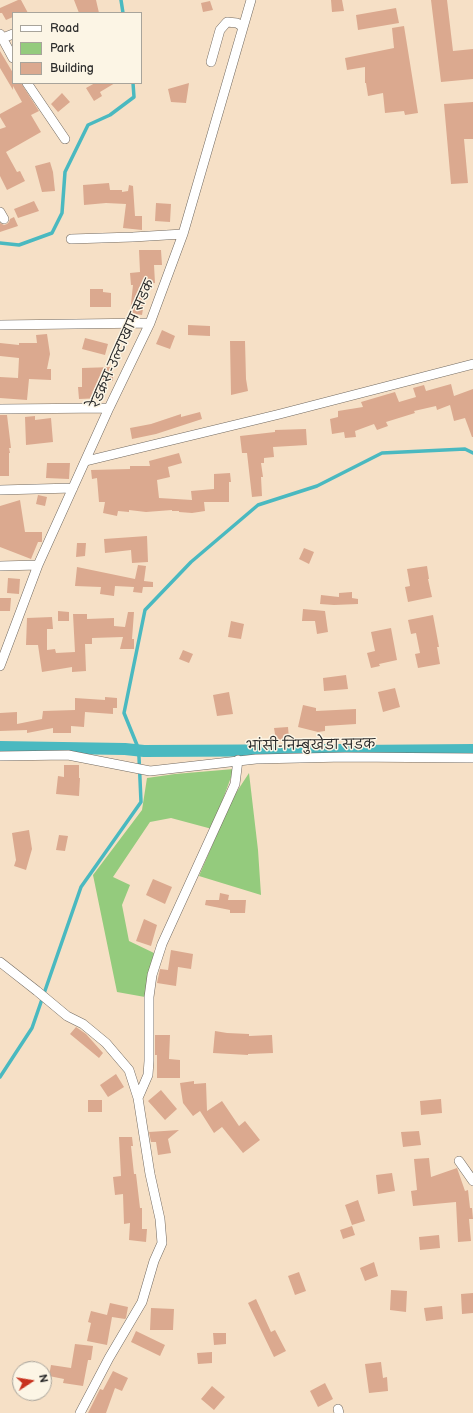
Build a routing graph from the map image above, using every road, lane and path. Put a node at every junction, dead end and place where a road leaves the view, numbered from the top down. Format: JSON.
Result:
{"nodes":[{"id":1,"x":251,"y":0,"type":"edge"},
{"id":2,"x":243,"y":27,"type":"junction"},
{"id":3,"x":12,"y":34,"type":"edge"},
{"id":4,"x":1,"y":37,"type":"edge"},
{"id":5,"x":12,"y":56,"type":"edge"},
{"id":6,"x":211,"y":62,"type":"dead end"},
{"id":7,"x":28,"y":84,"type":"edge"},
{"id":8,"x":65,"y":139,"type":"dead end"},
{"id":9,"x":183,"y":234,"type":"junction"},
{"id":10,"x":71,"y":239,"type":"dead end"},
{"id":11,"x":150,"y":322,"type":"junction"},
{"id":12,"x":0,"y":325,"type":"edge"},
{"id":13,"x":473,"y":364,"type":"edge"},
{"id":14,"x":109,"y":408,"type":"junction"},
{"id":15,"x":0,"y":409,"type":"edge"},
{"id":16,"x":86,"y":461,"type":"junction"},
{"id":17,"x":73,"y":488,"type":"junction"},
{"id":18,"x":0,"y":490,"type":"edge"},
{"id":19,"x":38,"y":565,"type":"junction"},
{"id":20,"x":0,"y":566,"type":"edge"},
{"id":21,"x":2,"y":655,"type":"edge"},
{"id":22,"x":0,"y":666,"type":"edge"},
{"id":23,"x":0,"y":756,"type":"edge"},
{"id":24,"x":473,"y":758,"type":"edge"},
{"id":25,"x":238,"y":760,"type":"junction"},
{"id":26,"x":0,"y":962,"type":"edge"},
{"id":27,"x":138,"y":1098,"type":"junction"},
{"id":28,"x":459,"y":1161,"type":"dead end"},
{"id":29,"x":473,"y":1180,"type":"edge"},
{"id":30,"x":80,"y":1413,"type":"edge"}],
"edges":[{"from":1,"to":2,"type":"street","name":"रेडक्रस-उल्टाखाम सडक"},
{"from":2,"to":6,"type":"street"},
{"from":2,"to":9,"type":"street","name":"रेडक्रस-उल्टाखाम सडक"},
{"from":3,"to":4,"type":"street"},
{"from":4,"to":5,"type":"street"},
{"from":7,"to":8,"type":"street"},
{"from":9,"to":10,"type":"street"},
{"from":9,"to":11,"type":"street","name":"रेडक्रस-उल्टाखाम सडक"},
{"from":11,"to":12,"type":"street"},
{"from":11,"to":14,"type":"street","name":"रेडक्रस-उल्टाखाम सडक"},
{"from":13,"to":16,"type":"street"},
{"from":14,"to":15,"type":"street"},
{"from":14,"to":16,"type":"street","name":"रेडक्रस-उल्टाखाम सडक"},
{"from":16,"to":17,"type":"street","name":"रेडक्रस-उल्टाखाम सडक"},
{"from":17,"to":18,"type":"street"},
{"from":17,"to":19,"type":"street","name":"रेडक्रस-उल्टाखाम सडक"},
{"from":19,"to":20,"type":"street"},
{"from":19,"to":21,"type":"street","name":"रेडक्रस-उल्टाखाम सडक"},
{"from":21,"to":22,"type":"street","name":"रेडक्रस-उल्टाखाम सडक"},
{"from":23,"to":25,"type":"street","name":"भांसी-निम्बुखेडा सडक"},
{"from":24,"to":25,"type":"street","name":"भांसी-निम्बुखेडा सडक"},
{"from":25,"to":27,"type":"street"},
{"from":26,"to":27,"type":"street"},
{"from":27,"to":30,"type":"street"},
{"from":28,"to":29,"type":"street"}]}
